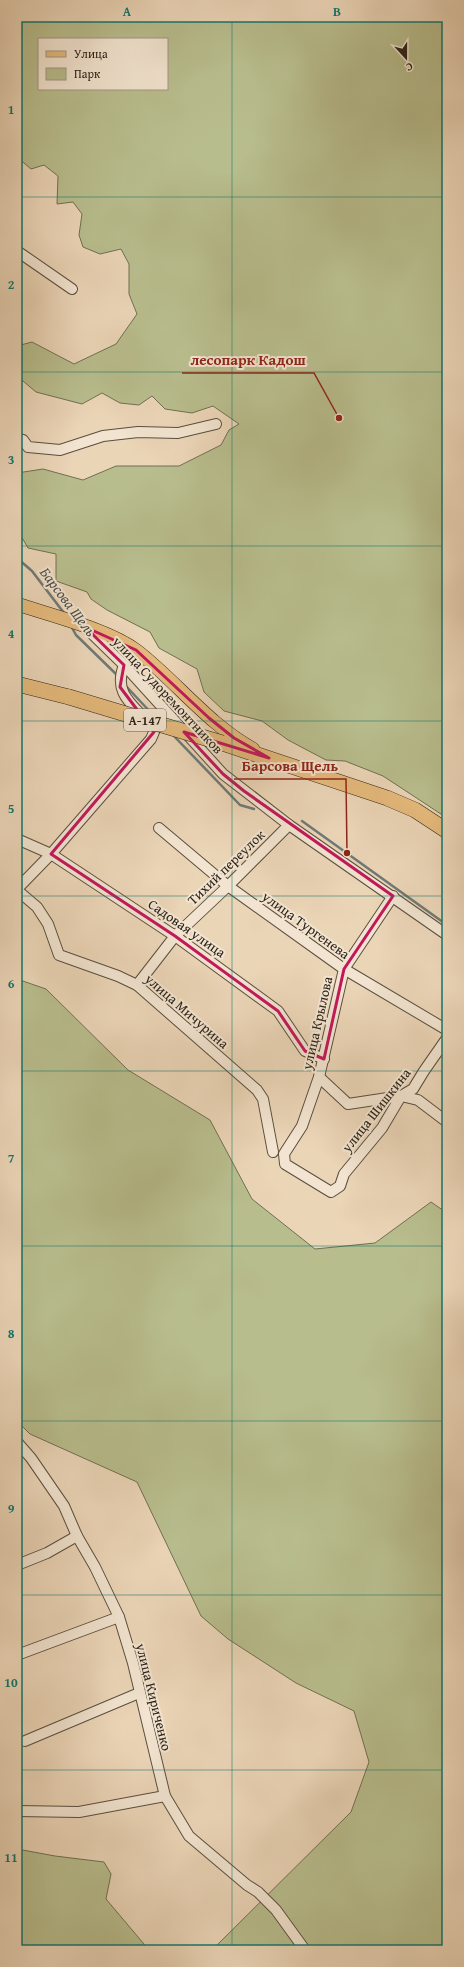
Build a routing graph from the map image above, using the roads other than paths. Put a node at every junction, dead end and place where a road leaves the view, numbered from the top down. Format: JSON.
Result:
{"nodes":[{"id":1,"x":17,"y":251,"type":"edge"},
{"id":2,"x":72,"y":289,"type":"dead end"},
{"id":3,"x":216,"y":424,"type":"dead end"},
{"id":4,"x":17,"y":439,"type":"edge"},
{"id":5,"x":17,"y":604,"type":"edge"},
{"id":6,"x":82,"y":626,"type":"junction"},
{"id":7,"x":124,"y":665,"type":"junction"},
{"id":8,"x":17,"y":684,"type":"edge"},
{"id":9,"x":269,"y":758,"type":"junction"},
{"id":10,"x":289,"y":825,"type":"junction"},
{"id":11,"x":158,"y":828,"type":"dead end"},
{"id":12,"x":447,"y":831,"type":"edge"},
{"id":13,"x":17,"y":839,"type":"edge"},
{"id":14,"x":51,"y":854,"type":"junction"},
{"id":15,"x":228,"y":886,"type":"junction"},
{"id":16,"x":17,"y":890,"type":"edge"},
{"id":17,"x":393,"y":896,"type":"junction"},
{"id":18,"x":447,"y":935,"type":"edge"},
{"id":19,"x":176,"y":936,"type":"junction"},
{"id":20,"x":344,"y":969,"type":"junction"},
{"id":21,"x":137,"y":985,"type":"junction"},
{"id":22,"x":447,"y":1030,"type":"edge"},
{"id":23,"x":447,"y":1038,"type":"edge"},
{"id":24,"x":324,"y":1059,"type":"junction"},
{"id":25,"x":319,"y":1078,"type":"junction"},
{"id":26,"x":401,"y":1096,"type":"junction"},
{"id":27,"x":447,"y":1122,"type":"edge"},
{"id":28,"x":274,"y":1152,"type":"dead end"},
{"id":29,"x":285,"y":1164,"type":"joint"},
{"id":30,"x":17,"y":1442,"type":"edge"},
{"id":31,"x":77,"y":1536,"type":"junction"},
{"id":32,"x":17,"y":1565,"type":"edge"},
{"id":33,"x":119,"y":1617,"type":"junction"},
{"id":34,"x":17,"y":1655,"type":"edge"},
{"id":35,"x":139,"y":1693,"type":"junction"},
{"id":36,"x":25,"y":1741,"type":"dead end"},
{"id":37,"x":165,"y":1796,"type":"junction"},
{"id":38,"x":17,"y":1811,"type":"edge"},
{"id":39,"x":305,"y":1950,"type":"edge"}],
"edges":[{"from":1,"to":2,"type":"street"},
{"from":3,"to":4,"type":"street"},
{"from":5,"to":6,"type":"main road"},
{"from":6,"to":7,"type":"street","name":"улица Судоремонтников"},
{"from":6,"to":9,"type":"main road"},
{"from":7,"to":10,"type":"street","name":"улица Судоремонтников"},
{"from":7,"to":14,"type":"street"},
{"from":8,"to":9,"type":"highway","number":"А-147","bridge":true},
{"from":9,"to":12,"type":"highway","number":"А-147"},
{"from":10,"to":15,"type":"street","name":"Тихий переулок"},
{"from":10,"to":17,"type":"street","name":"улица Судоремонтников"},
{"from":11,"to":15,"type":"street","name":"улица Тургенева"},
{"from":13,"to":14,"type":"street","name":"Садовая улица"},
{"from":14,"to":16,"type":"street"},
{"from":14,"to":19,"type":"street","name":"Садовая улица"},
{"from":15,"to":19,"type":"street","name":"Тихий переулок"},
{"from":15,"to":20,"type":"street","name":"улица Тургенева"},
{"from":16,"to":21,"type":"street","name":"улица Мичурина"},
{"from":17,"to":18,"type":"street","name":"улица Судоремонтников"},
{"from":17,"to":20,"type":"street","name":"улица Крылова"},
{"from":19,"to":21,"type":"street","name":"Тихий переулок"},
{"from":19,"to":24,"type":"street","name":"Садовая улица"},
{"from":20,"to":22,"type":"street","name":"улица Тургенева"},
{"from":20,"to":24,"type":"street","name":"улица Крылова"},
{"from":21,"to":28,"type":"street","name":"улица Мичурина"},
{"from":23,"to":26,"type":"street","name":"улица Шишкина"},
{"from":24,"to":25,"type":"street","name":"улица Крылова"},
{"from":25,"to":26,"type":"street"},
{"from":25,"to":29,"type":"street","name":"улица Крылова"},
{"from":26,"to":27,"type":"street"},
{"from":26,"to":29,"type":"street","name":"улица Шишкина"},
{"from":30,"to":31,"type":"street","name":"улица Кириченко"},
{"from":31,"to":32,"type":"street"},
{"from":31,"to":33,"type":"street","name":"улица Кириченко"},
{"from":33,"to":34,"type":"street"},
{"from":33,"to":35,"type":"street","name":"улица Кириченко"},
{"from":35,"to":36,"type":"street"},
{"from":35,"to":37,"type":"street","name":"улица Кириченко"},
{"from":37,"to":38,"type":"street"},
{"from":37,"to":39,"type":"street","name":"улица Кириченко"}]}
